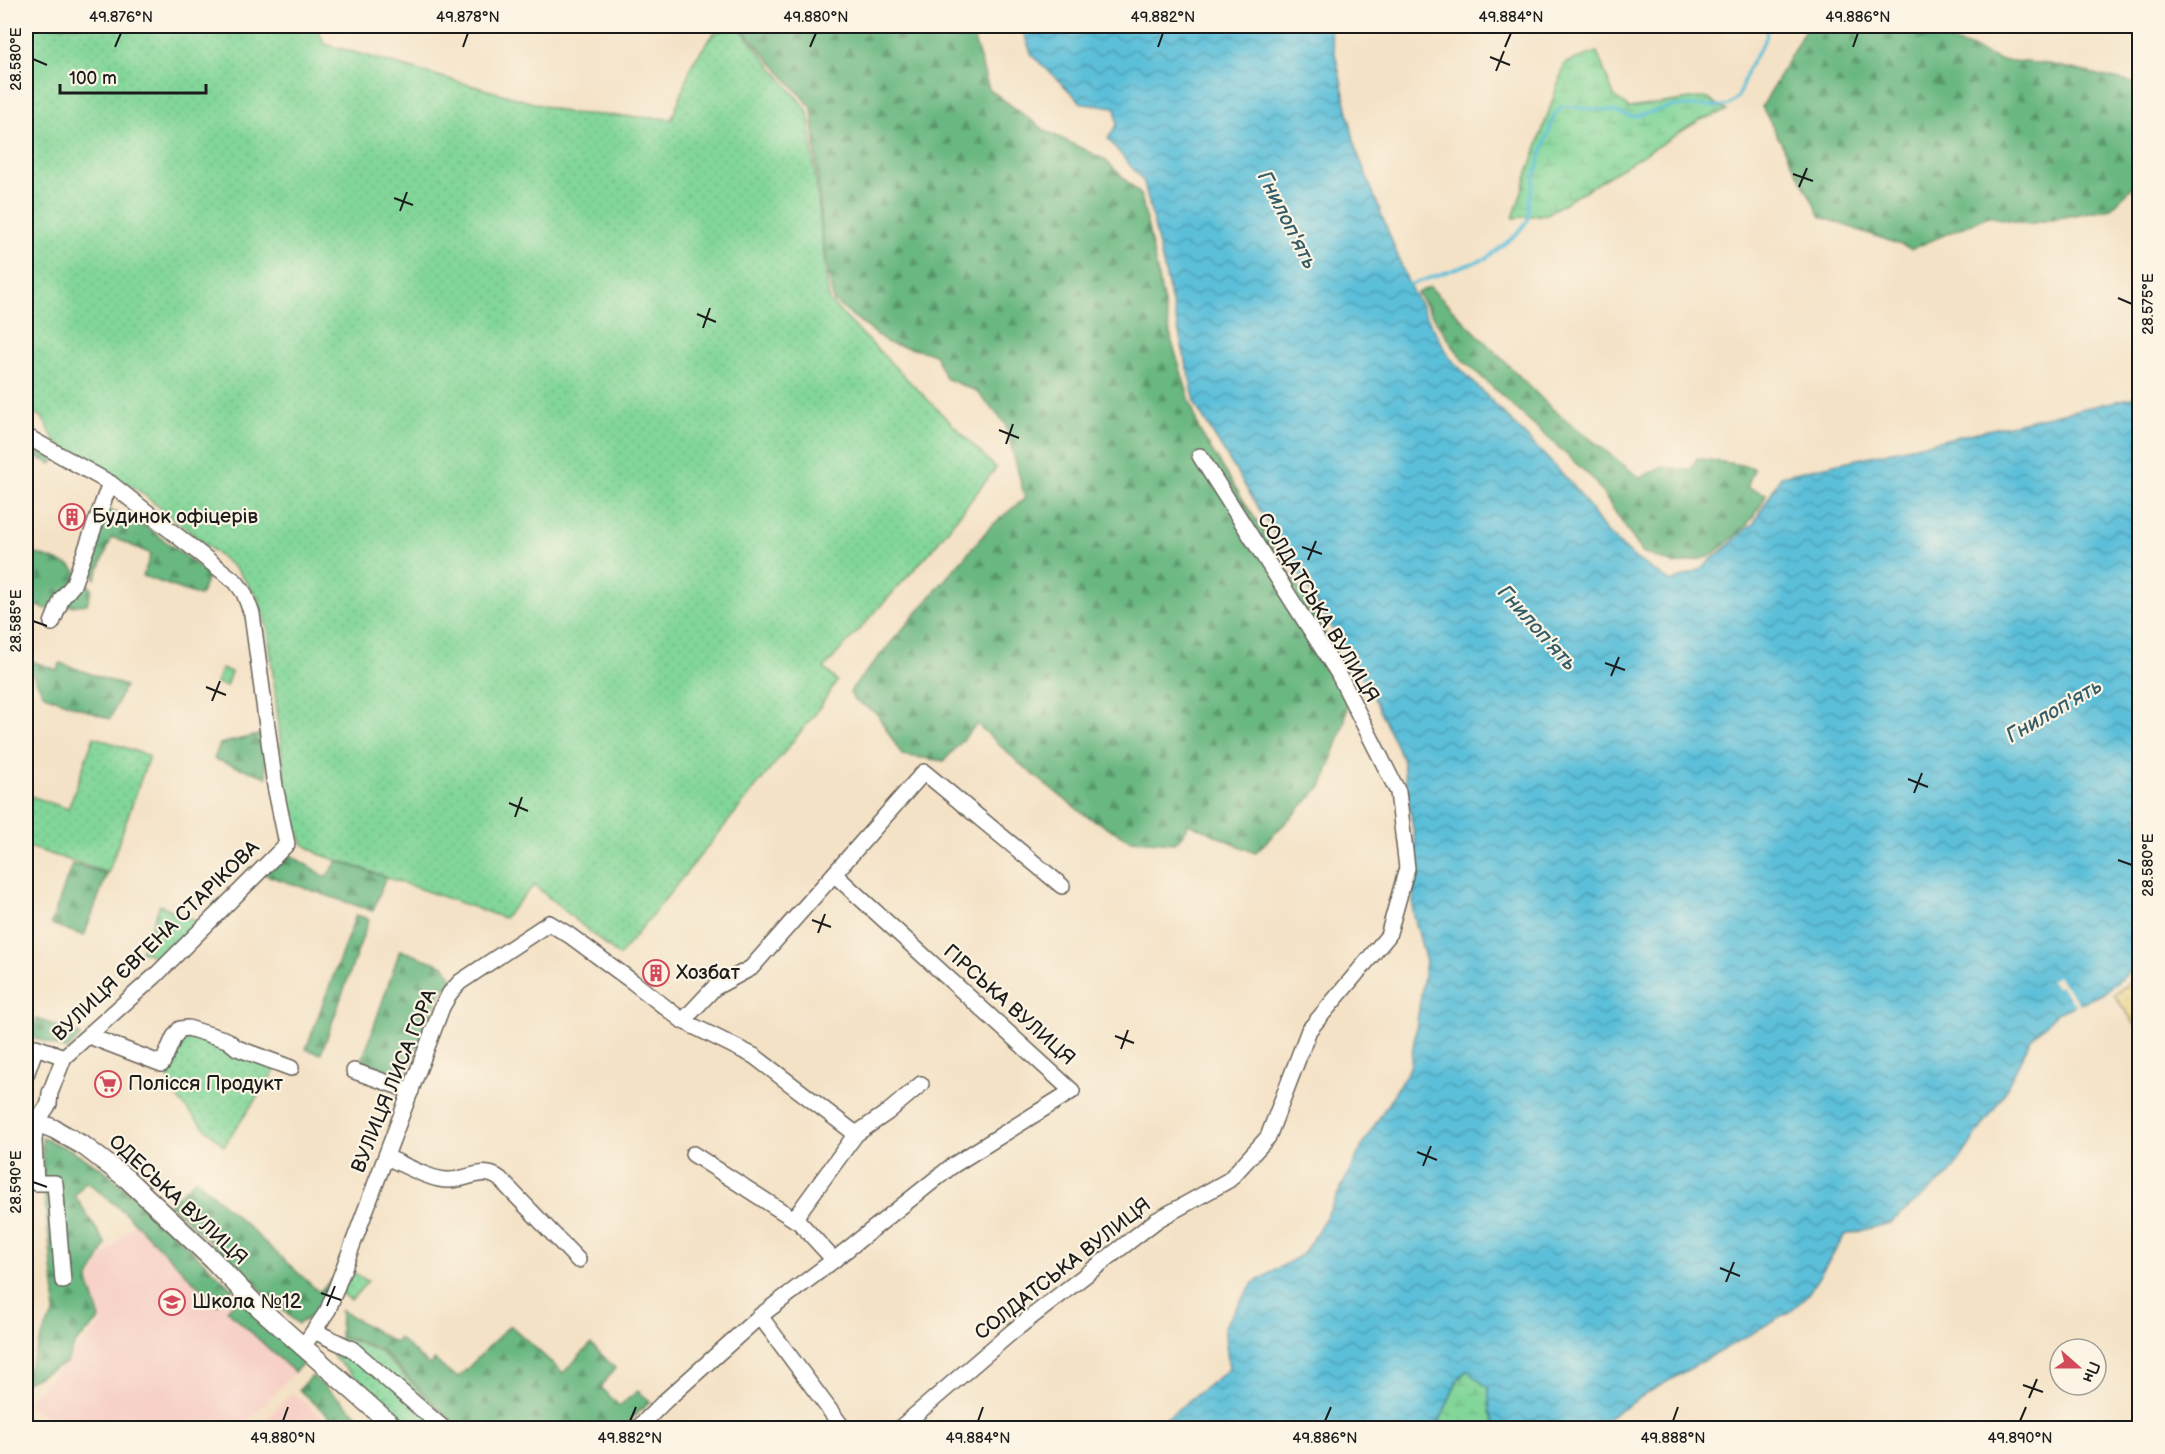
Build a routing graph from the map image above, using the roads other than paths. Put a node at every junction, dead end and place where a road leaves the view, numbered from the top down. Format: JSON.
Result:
{"nodes":[{"id":1,"x":26,"y":436,"type":"edge"},
{"id":2,"x":1200,"y":456,"type":"dead end"},
{"id":3,"x":110,"y":483,"type":"junction"},
{"id":4,"x":52,"y":623,"type":"dead end"},
{"id":5,"x":835,"y":875,"type":"junction"},
{"id":6,"x":1062,"y":886,"type":"dead end"},
{"id":7,"x":683,"y":1021,"type":"junction"},
{"id":8,"x":88,"y":1036,"type":"junction"},
{"id":9,"x":64,"y":1056,"type":"junction"},
{"id":10,"x":291,"y":1068,"type":"dead end"},
{"id":11,"x":354,"y":1071,"type":"dead end"},
{"id":12,"x":26,"y":1075,"type":"edge"},
{"id":13,"x":921,"y":1084,"type":"dead end"},
{"id":14,"x":411,"y":1091,"type":"junction"},
{"id":15,"x":31,"y":1120,"type":"edge"},
{"id":16,"x":856,"y":1134,"type":"junction"},
{"id":17,"x":693,"y":1154,"type":"dead end"},
{"id":18,"x":386,"y":1157,"type":"junction"},
{"id":19,"x":794,"y":1219,"type":"junction"},
{"id":20,"x":578,"y":1260,"type":"dead end"},
{"id":21,"x":834,"y":1260,"type":"junction"},
{"id":22,"x":63,"y":1281,"type":"dead end"},
{"id":23,"x":760,"y":1316,"type":"junction"},
{"id":24,"x":314,"y":1331,"type":"junction"},
{"id":25,"x":303,"y":1347,"type":"junction"},
{"id":26,"x":395,"y":1428,"type":"edge"},
{"id":27,"x":443,"y":1428,"type":"edge"},
{"id":28,"x":638,"y":1428,"type":"edge"},
{"id":29,"x":843,"y":1428,"type":"edge"},
{"id":30,"x":900,"y":1428,"type":"edge"}],
"edges":[{"from":1,"to":3,"type":"street","name":"ВУЛИЦЯ ЄВГЕНА СТАРІКОВА"},
{"from":2,"to":30,"type":"street","name":"СОЛДАТСЬКА ВУЛИЦЯ"},
{"from":3,"to":4,"type":"street"},
{"from":3,"to":8,"type":"street","name":"ВУЛИЦЯ ЄВГЕНА СТАРІКОВА"},
{"from":5,"to":6,"type":"street"},
{"from":5,"to":7,"type":"street"},
{"from":5,"to":21,"type":"street","name":"ГІРСЬКА ВУЛИЦЯ"},
{"from":7,"to":14,"type":"street","name":"ВУЛИЦЯ ЛИСА ГОРА"},
{"from":7,"to":16,"type":"street"},
{"from":8,"to":9,"type":"street","name":"ВУЛИЦЯ ЄВГЕНА СТАРІКОВА"},
{"from":8,"to":10,"type":"street"},
{"from":9,"to":12,"type":"street"},
{"from":9,"to":15,"type":"street","name":"ВУЛИЦЯ ЄВГЕНА СТАРІКОВА"},
{"from":11,"to":14,"type":"street"},
{"from":13,"to":16,"type":"street"},
{"from":14,"to":18,"type":"street","name":"ВУЛИЦЯ ЛИСА ГОРА"},
{"from":15,"to":22,"type":"street"},
{"from":15,"to":25,"type":"main road","name":"ОДЕСЬКА ВУЛИЦЯ"},
{"from":16,"to":19,"type":"street"},
{"from":17,"to":19,"type":"street"},
{"from":18,"to":20,"type":"street"},
{"from":18,"to":24,"type":"street","name":"ВУЛИЦЯ ЛИСА ГОРА"},
{"from":19,"to":21,"type":"street"},
{"from":21,"to":23,"type":"street","name":"ГІРСЬКА ВУЛИЦЯ"},
{"from":23,"to":28,"type":"street","name":"ГІРСЬКА ВУЛИЦЯ"},
{"from":23,"to":29,"type":"street"},
{"from":24,"to":25,"type":"street","name":"ВУЛИЦЯ ЛИСА ГОРА"},
{"from":24,"to":27,"type":"street"},
{"from":25,"to":26,"type":"main road","name":"ОДЕСЬКА ВУЛИЦЯ"}]}
